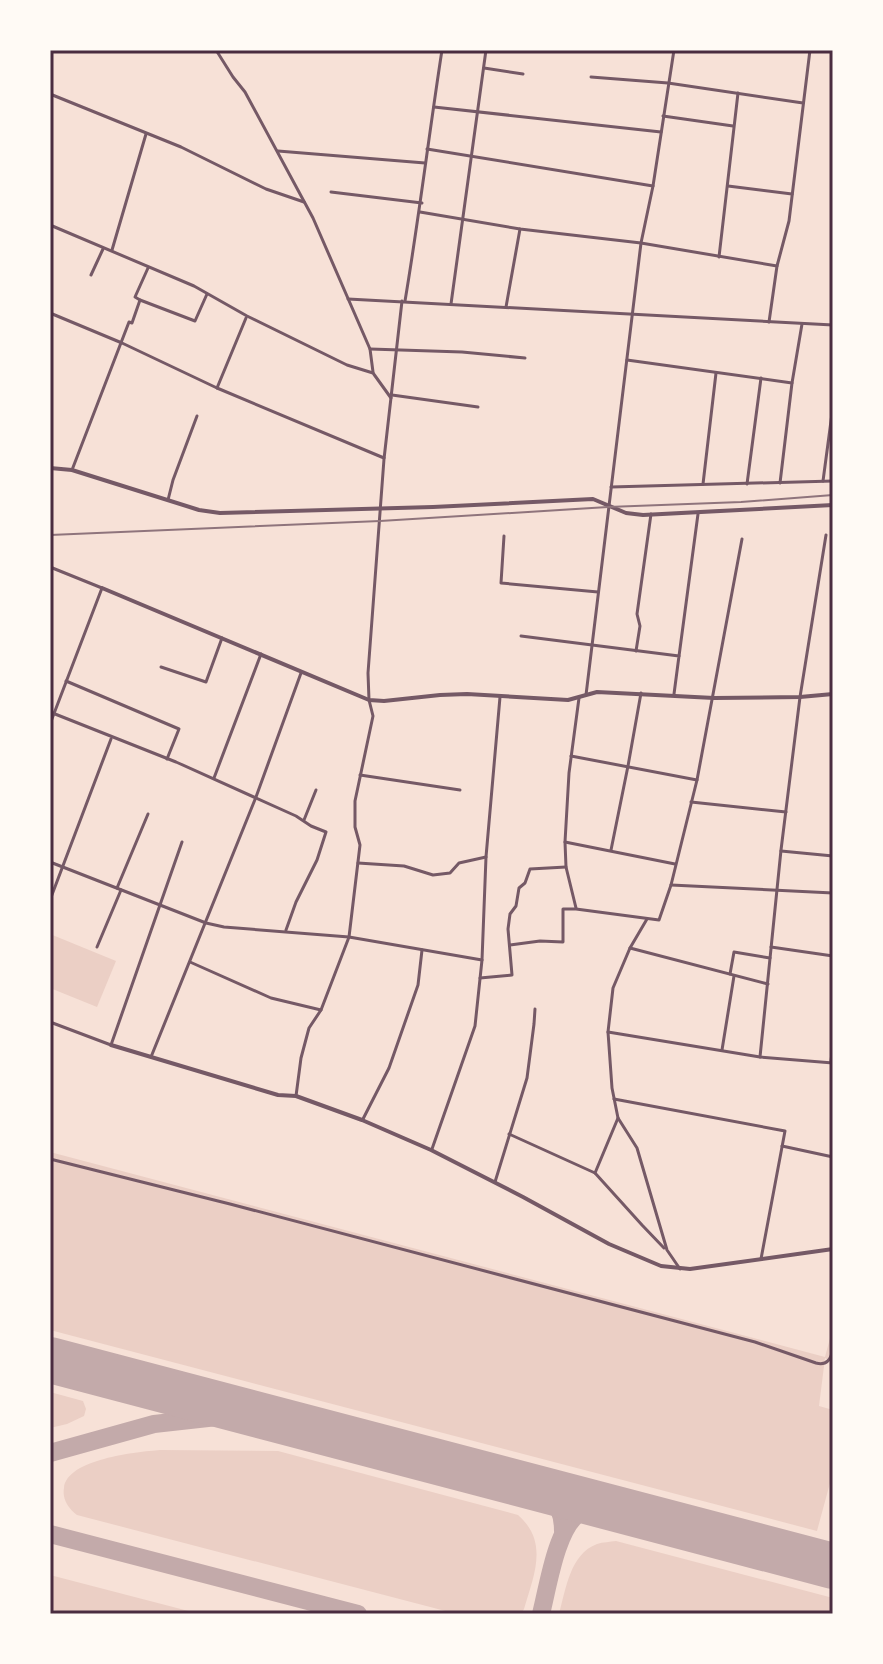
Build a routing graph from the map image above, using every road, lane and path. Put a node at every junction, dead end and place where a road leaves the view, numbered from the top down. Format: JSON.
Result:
{"nodes":[{"id":1,"x":216,"y":50,"type":"edge"},
{"id":2,"x":442,"y":50,"type":"edge"},
{"id":3,"x":486,"y":50,"type":"edge"},
{"id":4,"x":674,"y":50,"type":"edge"},
{"id":5,"x":810,"y":50,"type":"edge"},
{"id":6,"x":484,"y":68,"type":"junction"},
{"id":7,"x":523,"y":74,"type":"dead end"},
{"id":8,"x":591,"y":77,"type":"dead end"},
{"id":9,"x":668,"y":83,"type":"junction"},
{"id":10,"x":738,"y":93,"type":"junction"},
{"id":11,"x":50,"y":94,"type":"edge"},
{"id":12,"x":803,"y":103,"type":"junction"},
{"id":13,"x":433,"y":107,"type":"junction"},
{"id":14,"x":476,"y":113,"type":"junction"},
{"id":15,"x":663,"y":116,"type":"junction"},
{"id":16,"x":733,"y":126,"type":"junction"},
{"id":17,"x":661,"y":132,"type":"junction"},
{"id":18,"x":147,"y":133,"type":"junction"},
{"id":19,"x":427,"y":149,"type":"junction"},
{"id":20,"x":276,"y":151,"type":"junction"},
{"id":21,"x":470,"y":156,"type":"junction"},
{"id":22,"x":425,"y":163,"type":"junction"},
{"id":23,"x":727,"y":185,"type":"junction"},
{"id":24,"x":653,"y":186,"type":"junction"},
{"id":25,"x":331,"y":192,"type":"dead end"},
{"id":26,"x":792,"y":194,"type":"junction"},
{"id":27,"x":304,"y":202,"type":"junction"},
{"id":28,"x":422,"y":203,"type":"junction"},
{"id":29,"x":420,"y":212,"type":"junction"},
{"id":30,"x":464,"y":219,"type":"junction"},
{"id":31,"x":50,"y":225,"type":"edge"},
{"id":32,"x":520,"y":229,"type":"junction"},
{"id":33,"x":641,"y":243,"type":"junction"},
{"id":34,"x":104,"y":248,"type":"junction"},
{"id":35,"x":112,"y":250,"type":"junction"},
{"id":36,"x":719,"y":257,"type":"junction"},
{"id":37,"x":777,"y":266,"type":"junction"},
{"id":38,"x":148,"y":267,"type":"junction"},
{"id":39,"x":91,"y":275,"type":"dead end"},
{"id":40,"x":207,"y":294,"type":"junction"},
{"id":41,"x":348,"y":299,"type":"junction"},
{"id":42,"x":140,"y":300,"type":"junction"},
{"id":43,"x":403,"y":301,"type":"junction"},
{"id":44,"x":451,"y":304,"type":"junction"},
{"id":45,"x":506,"y":307,"type":"junction"},
{"id":46,"x":50,"y":313,"type":"edge"},
{"id":47,"x":632,"y":315,"type":"junction"},
{"id":48,"x":247,"y":316,"type":"junction"},
{"id":49,"x":769,"y":322,"type":"junction"},
{"id":50,"x":802,"y":324,"type":"junction"},
{"id":51,"x":833,"y":325,"type":"edge"},
{"id":52,"x":122,"y":343,"type":"junction"},
{"id":53,"x":370,"y":349,"type":"junction"},
{"id":54,"x":396,"y":349,"type":"junction"},
{"id":55,"x":525,"y":358,"type":"dead end"},
{"id":56,"x":627,"y":360,"type":"junction"},
{"id":57,"x":373,"y":373,"type":"junction"},
{"id":58,"x":716,"y":373,"type":"junction"},
{"id":59,"x":761,"y":378,"type":"junction"},
{"id":60,"x":792,"y":383,"type":"junction"},
{"id":61,"x":217,"y":388,"type":"junction"},
{"id":62,"x":392,"y":396,"type":"junction"},
{"id":63,"x":833,"y":406,"type":"edge"},
{"id":64,"x":478,"y":407,"type":"dead end"},
{"id":65,"x":197,"y":416,"type":"dead end"},
{"id":66,"x":384,"y":459,"type":"junction"},
{"id":67,"x":50,"y":468,"type":"edge"},
{"id":68,"x":72,"y":470,"type":"junction"},
{"id":69,"x":823,"y":481,"type":"junction"},
{"id":70,"x":833,"y":481,"type":"edge"},
{"id":71,"x":780,"y":483,"type":"junction"},
{"id":72,"x":703,"y":484,"type":"junction"},
{"id":73,"x":747,"y":484,"type":"junction"},
{"id":74,"x":611,"y":487,"type":"junction"},
{"id":75,"x":168,"y":500,"type":"junction"},
{"id":76,"x":833,"y":505,"type":"edge"},
{"id":77,"x":608,"y":507,"type":"junction"},
{"id":78,"x":381,"y":508,"type":"junction"},
{"id":79,"x":699,"y":512,"type":"junction"},
{"id":80,"x":651,"y":514,"type":"junction"},
{"id":81,"x":826,"y":535,"type":"dead end"},
{"id":82,"x":504,"y":536,"type":"dead end"},
{"id":83,"x":742,"y":539,"type":"dead end"},
{"id":84,"x":50,"y":567,"type":"edge"},
{"id":85,"x":102,"y":588,"type":"junction"},
{"id":86,"x":598,"y":592,"type":"junction"},
{"id":87,"x":521,"y":636,"type":"dead end"},
{"id":88,"x":222,"y":638,"type":"junction"},
{"id":89,"x":591,"y":645,"type":"junction"},
{"id":90,"x":636,"y":651,"type":"junction"},
{"id":91,"x":261,"y":654,"type":"junction"},
{"id":92,"x":679,"y":656,"type":"junction"},
{"id":93,"x":161,"y":667,"type":"dead end"},
{"id":94,"x":302,"y":672,"type":"junction"},
{"id":95,"x":66,"y":681,"type":"junction"},
{"id":96,"x":641,"y":693,"type":"junction"},
{"id":97,"x":674,"y":694,"type":"junction"},
{"id":98,"x":833,"y":694,"type":"edge"},
{"id":99,"x":586,"y":695,"type":"junction"},
{"id":100,"x":500,"y":697,"type":"junction"},
{"id":101,"x":800,"y":697,"type":"junction"},
{"id":102,"x":579,"y":698,"type":"junction"},
{"id":103,"x":714,"y":698,"type":"junction"},
{"id":104,"x":369,"y":700,"type":"junction"},
{"id":105,"x":52,"y":713,"type":"edge"},
{"id":106,"x":50,"y":724,"type":"edge"},
{"id":107,"x":111,"y":737,"type":"junction"},
{"id":108,"x":571,"y":756,"type":"junction"},
{"id":109,"x":167,"y":759,"type":"junction"},
{"id":110,"x":628,"y":766,"type":"junction"},
{"id":111,"x":360,"y":775,"type":"junction"},
{"id":112,"x":213,"y":779,"type":"junction"},
{"id":113,"x":697,"y":780,"type":"junction"},
{"id":114,"x":316,"y":790,"type":"dead end"},
{"id":115,"x":460,"y":790,"type":"dead end"},
{"id":116,"x":256,"y":797,"type":"junction"},
{"id":117,"x":691,"y":802,"type":"junction"},
{"id":118,"x":786,"y":812,"type":"junction"},
{"id":119,"x":148,"y":814,"type":"dead end"},
{"id":120,"x":303,"y":821,"type":"junction"},
{"id":121,"x":182,"y":842,"type":"dead end"},
{"id":122,"x":565,"y":842,"type":"junction"},
{"id":123,"x":611,"y":850,"type":"junction"},
{"id":124,"x":781,"y":850,"type":"junction"},
{"id":125,"x":833,"y":856,"type":"edge"},
{"id":126,"x":486,"y":857,"type":"junction"},
{"id":127,"x":50,"y":862,"type":"edge"},
{"id":128,"x":358,"y":863,"type":"junction"},
{"id":129,"x":675,"y":864,"type":"junction"},
{"id":130,"x":61,"y":867,"type":"junction"},
{"id":131,"x":566,"y":867,"type":"junction"},
{"id":132,"x":671,"y":885,"type":"junction"},
{"id":133,"x":119,"y":890,"type":"junction"},
{"id":134,"x":777,"y":890,"type":"junction"},
{"id":135,"x":833,"y":893,"type":"edge"},
{"id":136,"x":50,"y":900,"type":"edge"},
{"id":137,"x":159,"y":905,"type":"junction"},
{"id":138,"x":576,"y":909,"type":"junction"},
{"id":139,"x":647,"y":919,"type":"junction"},
{"id":140,"x":206,"y":923,"type":"junction"},
{"id":141,"x":286,"y":931,"type":"junction"},
{"id":142,"x":349,"y":937,"type":"junction"},
{"id":143,"x":510,"y":945,"type":"junction"},
{"id":144,"x":97,"y":947,"type":"dead end"},
{"id":145,"x":771,"y":947,"type":"junction"},
{"id":146,"x":630,"y":948,"type":"junction"},
{"id":147,"x":422,"y":950,"type":"junction"},
{"id":148,"x":833,"y":956,"type":"edge"},
{"id":149,"x":770,"y":958,"type":"junction"},
{"id":150,"x":482,"y":960,"type":"junction"},
{"id":151,"x":190,"y":962,"type":"junction"},
{"id":152,"x":732,"y":975,"type":"junction"},
{"id":153,"x":480,"y":978,"type":"junction"},
{"id":154,"x":768,"y":984,"type":"junction"},
{"id":155,"x":535,"y":1009,"type":"dead end"},
{"id":156,"x":321,"y":1010,"type":"junction"},
{"id":157,"x":50,"y":1022,"type":"edge"},
{"id":158,"x":608,"y":1032,"type":"junction"},
{"id":159,"x":111,"y":1045,"type":"junction"},
{"id":160,"x":833,"y":1045,"type":"edge"},
{"id":161,"x":722,"y":1050,"type":"junction"},
{"id":162,"x":151,"y":1057,"type":"junction"},
{"id":163,"x":760,"y":1057,"type":"junction"},
{"id":164,"x":832,"y":1063,"type":"edge"},
{"id":165,"x":296,"y":1096,"type":"junction"},
{"id":166,"x":614,"y":1099,"type":"junction"},
{"id":167,"x":618,"y":1118,"type":"junction"},
{"id":168,"x":362,"y":1120,"type":"junction"},
{"id":169,"x":509,"y":1134,"type":"junction"},
{"id":170,"x":782,"y":1146,"type":"junction"},
{"id":171,"x":431,"y":1150,"type":"junction"},
{"id":172,"x":833,"y":1157,"type":"edge"},
{"id":173,"x":50,"y":1159,"type":"edge"},
{"id":174,"x":595,"y":1173,"type":"junction"},
{"id":175,"x":495,"y":1182,"type":"junction"},
{"id":176,"x":833,"y":1249,"type":"edge"},
{"id":177,"x":667,"y":1250,"type":"junction"},
{"id":178,"x":761,"y":1259,"type":"junction"},
{"id":179,"x":680,"y":1269,"type":"junction"},
{"id":180,"x":833,"y":1349,"type":"edge"}],
"edges":[{"from":1,"to":20,"type":"street"},
{"from":2,"to":13,"type":"street"},
{"from":3,"to":6,"type":"street"},
{"from":4,"to":9,"type":"street"},
{"from":5,"to":12,"type":"street"},
{"from":6,"to":7,"type":"street"},
{"from":6,"to":14,"type":"street"},
{"from":8,"to":9,"type":"street"},
{"from":9,"to":10,"type":"street"},
{"from":9,"to":15,"type":"street"},
{"from":10,"to":12,"type":"street"},
{"from":10,"to":16,"type":"street"},
{"from":11,"to":18,"type":"street"},
{"from":12,"to":26,"type":"street"},
{"from":13,"to":14,"type":"street"},
{"from":13,"to":19,"type":"street"},
{"from":14,"to":17,"type":"street"},
{"from":14,"to":21,"type":"street"},
{"from":15,"to":16,"type":"street"},
{"from":15,"to":17,"type":"street"},
{"from":16,"to":23,"type":"street"},
{"from":17,"to":24,"type":"street"},
{"from":18,"to":27,"type":"street"},
{"from":18,"to":35,"type":"street"},
{"from":19,"to":21,"type":"street"},
{"from":19,"to":22,"type":"street"},
{"from":20,"to":22,"type":"street"},
{"from":20,"to":27,"type":"street"},
{"from":21,"to":24,"type":"street"},
{"from":21,"to":30,"type":"street"},
{"from":22,"to":28,"type":"street"},
{"from":23,"to":26,"type":"street"},
{"from":23,"to":36,"type":"street"},
{"from":24,"to":33,"type":"street"},
{"from":25,"to":28,"type":"street"},
{"from":26,"to":37,"type":"street"},
{"from":27,"to":41,"type":"street"},
{"from":28,"to":29,"type":"street"},
{"from":29,"to":30,"type":"street"},
{"from":29,"to":43,"type":"street"},
{"from":30,"to":32,"type":"street"},
{"from":30,"to":44,"type":"street"},
{"from":31,"to":34,"type":"street"},
{"from":32,"to":33,"type":"street"},
{"from":32,"to":45,"type":"street"},
{"from":33,"to":36,"type":"street"},
{"from":33,"to":47,"type":"street"},
{"from":34,"to":35,"type":"street"},
{"from":34,"to":39,"type":"street"},
{"from":35,"to":38,"type":"street"},
{"from":36,"to":37,"type":"street"},
{"from":37,"to":49,"type":"street"},
{"from":38,"to":40,"type":"street"},
{"from":38,"to":42,"type":"street"},
{"from":40,"to":42,"type":"street"},
{"from":40,"to":48,"type":"street"},
{"from":41,"to":43,"type":"street"},
{"from":41,"to":53,"type":"street"},
{"from":42,"to":52,"type":"street"},
{"from":43,"to":44,"type":"street"},
{"from":43,"to":54,"type":"street"},
{"from":44,"to":45,"type":"street"},
{"from":45,"to":47,"type":"street"},
{"from":46,"to":52,"type":"street"},
{"from":47,"to":49,"type":"street"},
{"from":47,"to":56,"type":"street"},
{"from":48,"to":57,"type":"street"},
{"from":48,"to":61,"type":"street"},
{"from":49,"to":50,"type":"street"},
{"from":50,"to":51,"type":"street"},
{"from":50,"to":60,"type":"street"},
{"from":52,"to":61,"type":"street"},
{"from":52,"to":68,"type":"street"},
{"from":53,"to":54,"type":"street"},
{"from":53,"to":57,"type":"street"},
{"from":54,"to":55,"type":"street"},
{"from":54,"to":62,"type":"street"},
{"from":56,"to":58,"type":"street"},
{"from":56,"to":74,"type":"street"},
{"from":57,"to":62,"type":"street"},
{"from":58,"to":59,"type":"street"},
{"from":58,"to":72,"type":"street"},
{"from":59,"to":60,"type":"street"},
{"from":59,"to":73,"type":"street"},
{"from":60,"to":71,"type":"street"},
{"from":61,"to":66,"type":"street"},
{"from":62,"to":64,"type":"street"},
{"from":62,"to":66,"type":"street"},
{"from":63,"to":69,"type":"street"},
{"from":65,"to":75,"type":"street"},
{"from":66,"to":78,"type":"street"},
{"from":67,"to":68,"type":"street"},
{"from":68,"to":75,"type":"street"},
{"from":69,"to":70,"type":"street"},
{"from":69,"to":71,"type":"street"},
{"from":71,"to":73,"type":"street"},
{"from":72,"to":73,"type":"street"},
{"from":72,"to":74,"type":"street"},
{"from":74,"to":77,"type":"street"},
{"from":75,"to":78,"type":"street"},
{"from":76,"to":79,"type":"street"},
{"from":77,"to":78,"type":"street"},
{"from":77,"to":80,"type":"street"},
{"from":77,"to":86,"type":"street"},
{"from":78,"to":104,"type":"street"},
{"from":79,"to":80,"type":"street"},
{"from":79,"to":92,"type":"street"},
{"from":80,"to":90,"type":"street"},
{"from":81,"to":101,"type":"street"},
{"from":82,"to":86,"type":"street"},
{"from":83,"to":103,"type":"street"},
{"from":84,"to":85,"type":"street"},
{"from":85,"to":88,"type":"street"},
{"from":85,"to":95,"type":"street"},
{"from":86,"to":89,"type":"street"},
{"from":87,"to":89,"type":"street"},
{"from":88,"to":91,"type":"street"},
{"from":88,"to":93,"type":"street"},
{"from":89,"to":90,"type":"street"},
{"from":89,"to":99,"type":"street"},
{"from":90,"to":92,"type":"street"},
{"from":91,"to":94,"type":"street"},
{"from":91,"to":112,"type":"street"},
{"from":92,"to":97,"type":"street"},
{"from":94,"to":104,"type":"street"},
{"from":94,"to":116,"type":"street"},
{"from":95,"to":105,"type":"street"},
{"from":95,"to":109,"type":"street"},
{"from":96,"to":97,"type":"street"},
{"from":96,"to":99,"type":"street"},
{"from":96,"to":110,"type":"street"},
{"from":97,"to":103,"type":"street"},
{"from":98,"to":101,"type":"street"},
{"from":99,"to":102,"type":"street"},
{"from":100,"to":102,"type":"street"},
{"from":100,"to":104,"type":"street"},
{"from":100,"to":126,"type":"street"},
{"from":101,"to":103,"type":"street"},
{"from":101,"to":118,"type":"street"},
{"from":102,"to":108,"type":"street"},
{"from":103,"to":113,"type":"street"},
{"from":104,"to":111,"type":"street"},
{"from":105,"to":106,"type":"street"},
{"from":105,"to":107,"type":"street"},
{"from":107,"to":109,"type":"street"},
{"from":107,"to":130,"type":"street"},
{"from":108,"to":110,"type":"street"},
{"from":108,"to":122,"type":"street"},
{"from":109,"to":112,"type":"street"},
{"from":110,"to":113,"type":"street"},
{"from":110,"to":123,"type":"street"},
{"from":111,"to":115,"type":"street"},
{"from":111,"to":128,"type":"street"},
{"from":112,"to":116,"type":"street"},
{"from":113,"to":117,"type":"street"},
{"from":114,"to":120,"type":"street"},
{"from":116,"to":120,"type":"street"},
{"from":116,"to":140,"type":"street"},
{"from":117,"to":118,"type":"street"},
{"from":117,"to":129,"type":"street"},
{"from":118,"to":124,"type":"street"},
{"from":119,"to":133,"type":"street"},
{"from":120,"to":141,"type":"street"},
{"from":121,"to":137,"type":"street"},
{"from":122,"to":123,"type":"street"},
{"from":122,"to":131,"type":"street"},
{"from":123,"to":129,"type":"street"},
{"from":124,"to":125,"type":"street"},
{"from":124,"to":134,"type":"street"},
{"from":126,"to":128,"type":"street"},
{"from":126,"to":150,"type":"street"},
{"from":127,"to":130,"type":"street"},
{"from":128,"to":142,"type":"street"},
{"from":129,"to":132,"type":"street"},
{"from":130,"to":133,"type":"street"},
{"from":130,"to":136,"type":"street"},
{"from":131,"to":138,"type":"street"},
{"from":131,"to":143,"type":"street"},
{"from":132,"to":134,"type":"street"},
{"from":132,"to":139,"type":"street"},
{"from":133,"to":137,"type":"street"},
{"from":133,"to":144,"type":"street"},
{"from":134,"to":135,"type":"street"},
{"from":134,"to":145,"type":"street"},
{"from":137,"to":140,"type":"street"},
{"from":137,"to":159,"type":"street"},
{"from":138,"to":139,"type":"street"},
{"from":138,"to":143,"type":"street"},
{"from":139,"to":146,"type":"street"},
{"from":140,"to":141,"type":"street"},
{"from":140,"to":151,"type":"street"},
{"from":141,"to":142,"type":"street"},
{"from":142,"to":147,"type":"street"},
{"from":142,"to":156,"type":"street"},
{"from":143,"to":153,"type":"street"},
{"from":145,"to":148,"type":"street"},
{"from":145,"to":149,"type":"street"},
{"from":146,"to":152,"type":"street"},
{"from":146,"to":158,"type":"street"},
{"from":147,"to":150,"type":"street"},
{"from":147,"to":168,"type":"street"},
{"from":149,"to":152,"type":"street"},
{"from":149,"to":154,"type":"street"},
{"from":150,"to":153,"type":"street"},
{"from":151,"to":156,"type":"street"},
{"from":151,"to":162,"type":"street"},
{"from":152,"to":154,"type":"street"},
{"from":152,"to":161,"type":"street"},
{"from":153,"to":171,"type":"street"},
{"from":154,"to":163,"type":"street"},
{"from":155,"to":169,"type":"street"},
{"from":156,"to":165,"type":"street"},
{"from":157,"to":159,"type":"street"},
{"from":158,"to":161,"type":"street"},
{"from":158,"to":166,"type":"street"},
{"from":159,"to":162,"type":"street"},
{"from":160,"to":164,"type":"street"},
{"from":161,"to":163,"type":"street"},
{"from":162,"to":165,"type":"street"},
{"from":163,"to":164,"type":"street"},
{"from":165,"to":168,"type":"street"},
{"from":166,"to":167,"type":"street"},
{"from":166,"to":170,"type":"street"},
{"from":167,"to":174,"type":"street"},
{"from":167,"to":177,"type":"street"},
{"from":168,"to":171,"type":"street"},
{"from":169,"to":174,"type":"street"},
{"from":169,"to":175,"type":"street"},
{"from":170,"to":172,"type":"street"},
{"from":170,"to":178,"type":"street"},
{"from":171,"to":175,"type":"street"},
{"from":173,"to":180,"type":"street"},
{"from":174,"to":177,"type":"street"},
{"from":175,"to":179,"type":"street"},
{"from":176,"to":178,"type":"street"},
{"from":177,"to":179,"type":"street"},
{"from":178,"to":179,"type":"street"}]}
